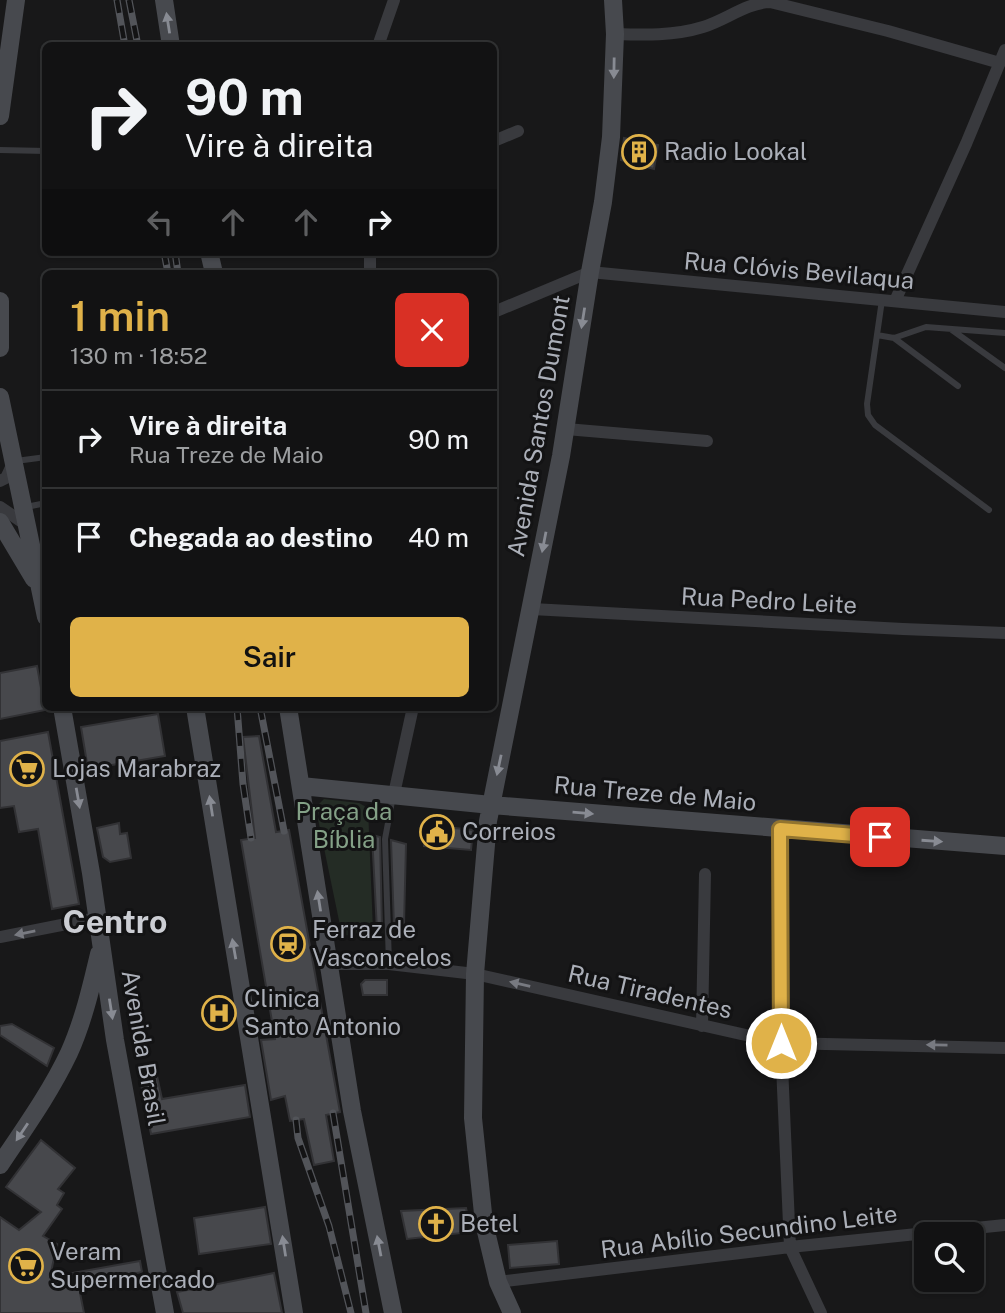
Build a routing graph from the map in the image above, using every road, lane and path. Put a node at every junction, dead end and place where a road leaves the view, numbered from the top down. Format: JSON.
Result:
{"nodes":[{"id":1,"x":16,"y":0,"type":"edge"},
{"id":2,"x":164,"y":0,"type":"edge"},
{"id":3,"x":394,"y":0,"type":"edge"},
{"id":4,"x":613,"y":0,"type":"edge"},
{"id":5,"x":615,"y":34,"type":"junction"},
{"id":6,"x":170,"y":42,"type":"edge"},
{"id":7,"x":379,"y":42,"type":"edge"},
{"id":8,"x":1004,"y":54,"type":"edge"},
{"id":9,"x":3,"y":65,"type":"edge"},
{"id":10,"x":0,"y":116,"type":"edge"},
{"id":11,"x":518,"y":131,"type":"dead end"},
{"id":12,"x":497,"y":140,"type":"edge"},
{"id":13,"x":0,"y":150,"type":"edge"},
{"id":14,"x":42,"y":151,"type":"edge"},
{"id":15,"x":590,"y":272,"type":"junction"},
{"id":16,"x":0,"y":301,"type":"edge"},
{"id":17,"x":888,"y":301,"type":"junction"},
{"id":18,"x":497,"y":311,"type":"edge"},
{"id":19,"x":1005,"y":312,"type":"edge"},
{"id":20,"x":950,"y":328,"type":"junction"},
{"id":21,"x":1005,"y":333,"type":"edge"},
{"id":22,"x":877,"y":335,"type":"junction"},
{"id":23,"x":894,"y":338,"type":"junction"},
{"id":24,"x":0,"y":348,"type":"edge"},
{"id":25,"x":1005,"y":368,"type":"edge"},
{"id":26,"x":958,"y":386,"type":"dead end"},
{"id":27,"x":0,"y":397,"type":"edge"},
{"id":28,"x":566,"y":429,"type":"junction"},
{"id":29,"x":707,"y":441,"type":"dead end"},
{"id":30,"x":42,"y":458,"type":"edge"},
{"id":31,"x":14,"y":461,"type":"junction"},
{"id":32,"x":0,"y":481,"type":"edge"},
{"id":33,"x":42,"y":504,"type":"edge"},
{"id":34,"x":24,"y":507,"type":"junction"},
{"id":35,"x":0,"y":508,"type":"edge"},
{"id":36,"x":989,"y":510,"type":"dead end"},
{"id":37,"x":0,"y":522,"type":"edge"},
{"id":38,"x":28,"y":526,"type":"junction"},
{"id":39,"x":40,"y":592,"type":"junction"},
{"id":40,"x":42,"y":600,"type":"edge"},
{"id":41,"x":531,"y":609,"type":"junction"},
{"id":42,"x":1005,"y":633,"type":"edge"},
{"id":43,"x":63,"y":711,"type":"edge"},
{"id":44,"x":196,"y":711,"type":"edge"},
{"id":45,"x":289,"y":711,"type":"edge"},
{"id":46,"x":412,"y":711,"type":"edge"},
{"id":47,"x":300,"y":786,"type":"junction"},
{"id":48,"x":394,"y":794,"type":"junction"},
{"id":49,"x":491,"y":805,"type":"junction"},
{"id":50,"x":780,"y":829,"type":"junction"},
{"id":51,"x":1005,"y":846,"type":"edge"},
{"id":52,"x":705,"y":874,"type":"dead end"},
{"id":53,"x":97,"y":918,"type":"junction"},
{"id":54,"x":0,"y":937,"type":"edge"},
{"id":55,"x":101,"y":945,"type":"junction"},
{"id":56,"x":329,"y":964,"type":"junction"},
{"id":57,"x":389,"y":964,"type":"junction"},
{"id":58,"x":475,"y":974,"type":"junction"},
{"id":59,"x":702,"y":1026,"type":"junction"},
{"id":60,"x":781,"y":1043,"type":"junction"},
{"id":61,"x":1005,"y":1048,"type":"edge"},
{"id":62,"x":0,"y":1165,"type":"edge"},
{"id":63,"x":1005,"y":1225,"type":"edge"},
{"id":64,"x":790,"y":1247,"type":"junction"},
{"id":65,"x":498,"y":1282,"type":"junction"},
{"id":66,"x":165,"y":1313,"type":"edge"},
{"id":67,"x":294,"y":1313,"type":"edge"},
{"id":68,"x":393,"y":1313,"type":"edge"},
{"id":69,"x":512,"y":1313,"type":"edge"},
{"id":70,"x":821,"y":1313,"type":"edge"}],
"edges":[{"from":1,"to":9,"type":"main road"},
{"from":6,"to":2,"type":"main road","one_way":true},
{"from":3,"to":7,"type":"street"},
{"from":4,"to":5,"type":"main road","name":"Avenida Santos Dumont"},
{"from":5,"to":8,"type":"street"},
{"from":5,"to":15,"type":"main road","name":"Avenida Santos Dumont","one_way":true},
{"from":8,"to":17,"type":"street"},
{"from":9,"to":10,"type":"main road"},
{"from":11,"to":12,"type":"street"},
{"from":13,"to":14,"type":"lane"},
{"from":15,"to":17,"type":"street","name":"Rua Clóvis Bevilaqua"},
{"from":15,"to":18,"type":"street"},
{"from":15,"to":28,"type":"main road","name":"Avenida Santos Dumont","one_way":true},
{"from":16,"to":24,"type":"main road"},
{"from":17,"to":19,"type":"street","name":"Rua Clóvis Bevilaqua"},
{"from":17,"to":22,"type":"lane"},
{"from":20,"to":21,"type":"lane"},
{"from":20,"to":23,"type":"lane"},
{"from":20,"to":25,"type":"lane"},
{"from":22,"to":23,"type":"lane"},
{"from":22,"to":36,"type":"lane"},
{"from":23,"to":26,"type":"lane"},
{"from":27,"to":31,"type":"main road"},
{"from":28,"to":29,"type":"street"},
{"from":28,"to":41,"type":"main road","name":"Avenida Santos Dumont","one_way":true},
{"from":30,"to":31,"type":"lane"},
{"from":31,"to":32,"type":"street"},
{"from":31,"to":34,"type":"main road"},
{"from":33,"to":34,"type":"lane"},
{"from":34,"to":38,"type":"main road"},
{"from":35,"to":38,"type":"street"},
{"from":37,"to":39,"type":"main road"},
{"from":38,"to":39,"type":"main road"},
{"from":39,"to":40,"type":"main road"},
{"from":41,"to":42,"type":"street","name":"Rua Pedro Leite"},
{"from":41,"to":49,"type":"main road","name":"Avenida Santos Dumont","one_way":true},
{"from":43,"to":53,"type":"main road","name":"Avenida Brasil","one_way":true},
{"from":67,"to":44,"type":"main road","one_way":true},
{"from":45,"to":47,"type":"main road"},
{"from":46,"to":48,"type":"street"},
{"from":47,"to":48,"type":"main road","name":"Rua Treze de Maio"},
{"from":56,"to":47,"type":"main road","one_way":true},
{"from":48,"to":49,"type":"main road","name":"Rua Treze de Maio"},
{"from":48,"to":57,"type":"lane"},
{"from":49,"to":50,"type":"main road","name":"Rua Treze de Maio","one_way":true},
{"from":49,"to":58,"type":"main road","name":"Avenida Santos Dumont"},
{"from":50,"to":51,"type":"main road","name":"Rua Treze de Maio","one_way":true},
{"from":50,"to":60,"type":"street"},
{"from":52,"to":59,"type":"street"},
{"from":53,"to":54,"type":"street","one_way":true},
{"from":53,"to":55,"type":"main road","name":"Avenida Brasil"},
{"from":55,"to":62,"type":"main road","one_way":true},
{"from":55,"to":66,"type":"main road","name":"Avenida Brasil","one_way":true},
{"from":56,"to":57,"type":"street","name":"Rua Tiradentes"},
{"from":68,"to":56,"type":"main road","one_way":true},
{"from":57,"to":58,"type":"street","name":"Rua Tiradentes"},
{"from":59,"to":58,"type":"street","name":"Rua Tiradentes","one_way":true},
{"from":58,"to":65,"type":"main road","name":"Avenida Santos Dumont"},
{"from":59,"to":60,"type":"street","name":"Rua Tiradentes"},
{"from":61,"to":60,"type":"street","name":"Rua Tiradentes","one_way":true},
{"from":60,"to":64,"type":"street"},
{"from":63,"to":64,"type":"street","name":"Rua Abílio Secundino Leite"},
{"from":64,"to":65,"type":"street","name":"Rua Abílio Secundino Leite"},
{"from":64,"to":70,"type":"street"},
{"from":65,"to":69,"type":"main road","name":"Avenida Santos Dumont"}]}
